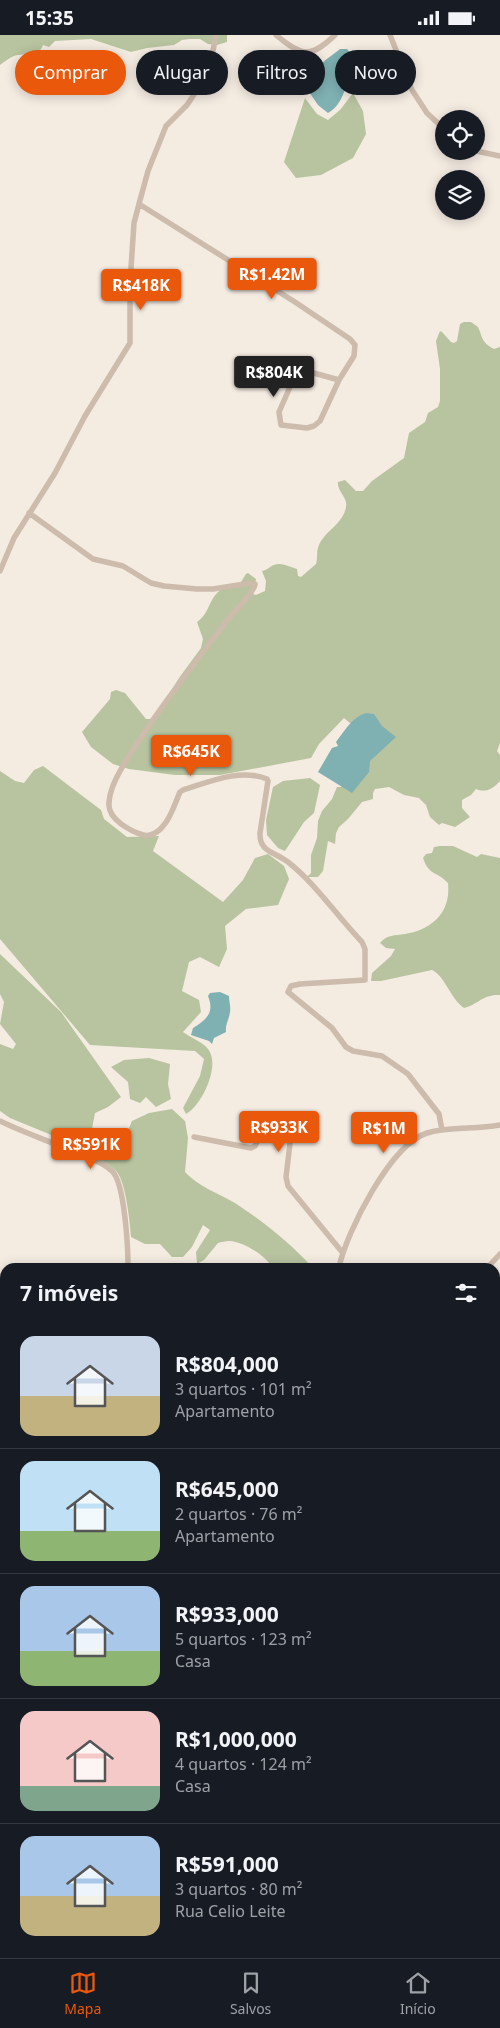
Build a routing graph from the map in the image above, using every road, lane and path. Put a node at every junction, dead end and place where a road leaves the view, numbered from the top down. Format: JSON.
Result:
{"nodes":[{"id":1,"x":216,"y":35,"type":"edge"},
{"id":2,"x":276,"y":35,"type":"edge"},
{"id":3,"x":335,"y":35,"type":"edge"},
{"id":4,"x":390,"y":35,"type":"edge"},
{"id":5,"x":435,"y":121,"type":"edge"},
{"id":6,"x":485,"y":153,"type":"edge"},
{"id":7,"x":500,"y":156,"type":"edge"},
{"id":8,"x":139,"y":203,"type":"junction"},
{"id":9,"x":339,"y":380,"type":"junction"},
{"id":10,"x":29,"y":513,"type":"junction"},
{"id":11,"x":0,"y":571,"type":"edge"},
{"id":12,"x":0,"y":1121,"type":"edge"},
{"id":13,"x":500,"y":1125,"type":"edge"},
{"id":14,"x":442,"y":1130,"type":"junction"},
{"id":15,"x":194,"y":1137,"type":"dead end"},
{"id":16,"x":342,"y":1252,"type":"junction"},
{"id":17,"x":128,"y":1263,"type":"edge"},
{"id":18,"x":340,"y":1263,"type":"edge"}],
"edges":[{"from":1,"to":8,"type":"street"},
{"from":2,"to":3,"type":"street"},
{"from":4,"to":5,"type":"street"},
{"from":6,"to":7,"type":"street"},
{"from":8,"to":9,"type":"street"},
{"from":8,"to":10,"type":"street"},
{"from":9,"to":9,"type":"street"},
{"from":10,"to":11,"type":"street"},
{"from":10,"to":14,"type":"street"},
{"from":12,"to":17,"type":"street"},
{"from":13,"to":14,"type":"street"},
{"from":14,"to":16,"type":"street"},
{"from":15,"to":16,"type":"street"},
{"from":16,"to":18,"type":"street"}]}
